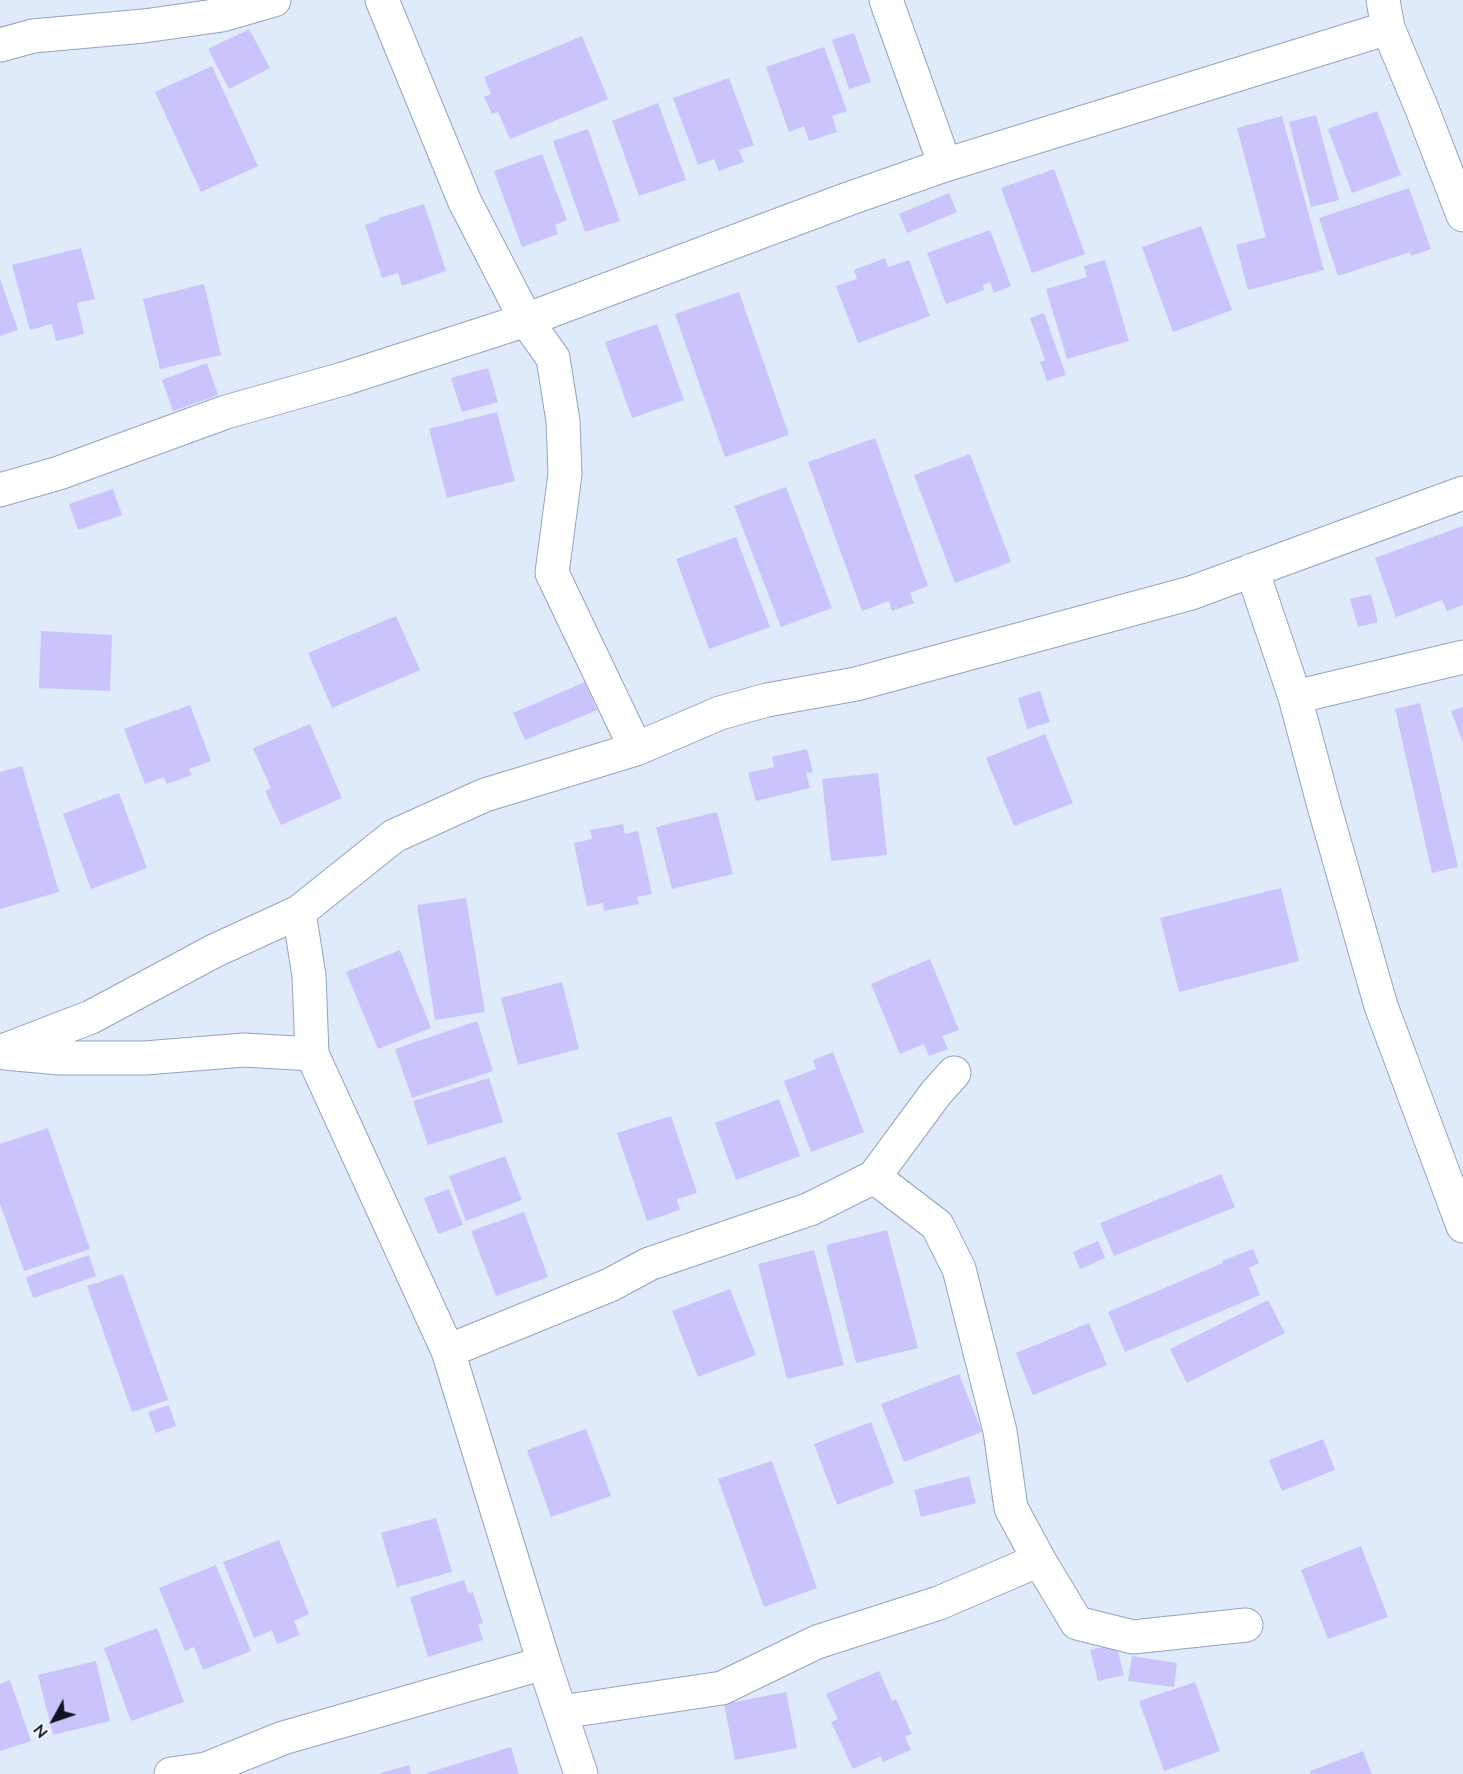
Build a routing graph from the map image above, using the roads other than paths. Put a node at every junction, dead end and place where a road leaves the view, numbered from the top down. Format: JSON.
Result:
{"nodes":[{"id":1,"x":274,"y":0,"type":"edge"},
{"id":2,"x":382,"y":0,"type":"edge"},
{"id":3,"x":886,"y":0,"type":"edge"},
{"id":4,"x":1386,"y":14,"type":"edge"},
{"id":5,"x":0,"y":45,"type":"edge"},
{"id":6,"x":945,"y":165,"type":"junction"},
{"id":7,"x":1463,"y":215,"type":"edge"},
{"id":8,"x":526,"y":320,"type":"junction"},
{"id":9,"x":0,"y":490,"type":"edge"},
{"id":10,"x":1463,"y":493,"type":"edge"},
{"id":11,"x":1252,"y":570,"type":"junction"},
{"id":12,"x":1463,"y":657,"type":"edge"},
{"id":13,"x":1295,"y":697,"type":"junction"},
{"id":14,"x":636,"y":749,"type":"junction"},
{"id":15,"x":299,"y":912,"type":"junction"},
{"id":16,"x":0,"y":1052,"type":"edge"},
{"id":17,"x":312,"y":1054,"type":"junction"},
{"id":18,"x":954,"y":1073,"type":"dead end"},
{"id":19,"x":874,"y":1177,"type":"junction"},
{"id":20,"x":1463,"y":1226,"type":"edge"},
{"id":21,"x":448,"y":1351,"type":"junction"},
{"id":22,"x":1039,"y":1560,"type":"junction"},
{"id":23,"x":1246,"y":1625,"type":"dead end"},
{"id":24,"x":544,"y":1664,"type":"junction"},
{"id":25,"x":561,"y":1712,"type":"junction"},
{"id":26,"x":206,"y":1771,"type":"edge"},
{"id":27,"x":171,"y":1774,"type":"edge"},
{"id":28,"x":581,"y":1774,"type":"edge"}],
"edges":[{"from":1,"to":5,"type":"street"},
{"from":2,"to":8,"type":"street"},
{"from":3,"to":6,"type":"street"},
{"from":4,"to":6,"type":"street"},
{"from":4,"to":7,"type":"street"},
{"from":6,"to":8,"type":"street"},
{"from":8,"to":9,"type":"street"},
{"from":8,"to":14,"type":"street"},
{"from":10,"to":11,"type":"street"},
{"from":11,"to":13,"type":"street"},
{"from":11,"to":14,"type":"street"},
{"from":12,"to":13,"type":"street"},
{"from":13,"to":20,"type":"street"},
{"from":14,"to":15,"type":"street"},
{"from":15,"to":16,"type":"street"},
{"from":15,"to":17,"type":"street"},
{"from":16,"to":17,"type":"street"},
{"from":17,"to":21,"type":"street"},
{"from":18,"to":19,"type":"street"},
{"from":19,"to":21,"type":"street"},
{"from":19,"to":22,"type":"street"},
{"from":21,"to":24,"type":"street"},
{"from":22,"to":23,"type":"street"},
{"from":22,"to":25,"type":"street"},
{"from":24,"to":25,"type":"street"},
{"from":24,"to":26,"type":"street"},
{"from":25,"to":28,"type":"street"},
{"from":26,"to":27,"type":"street"}]}
